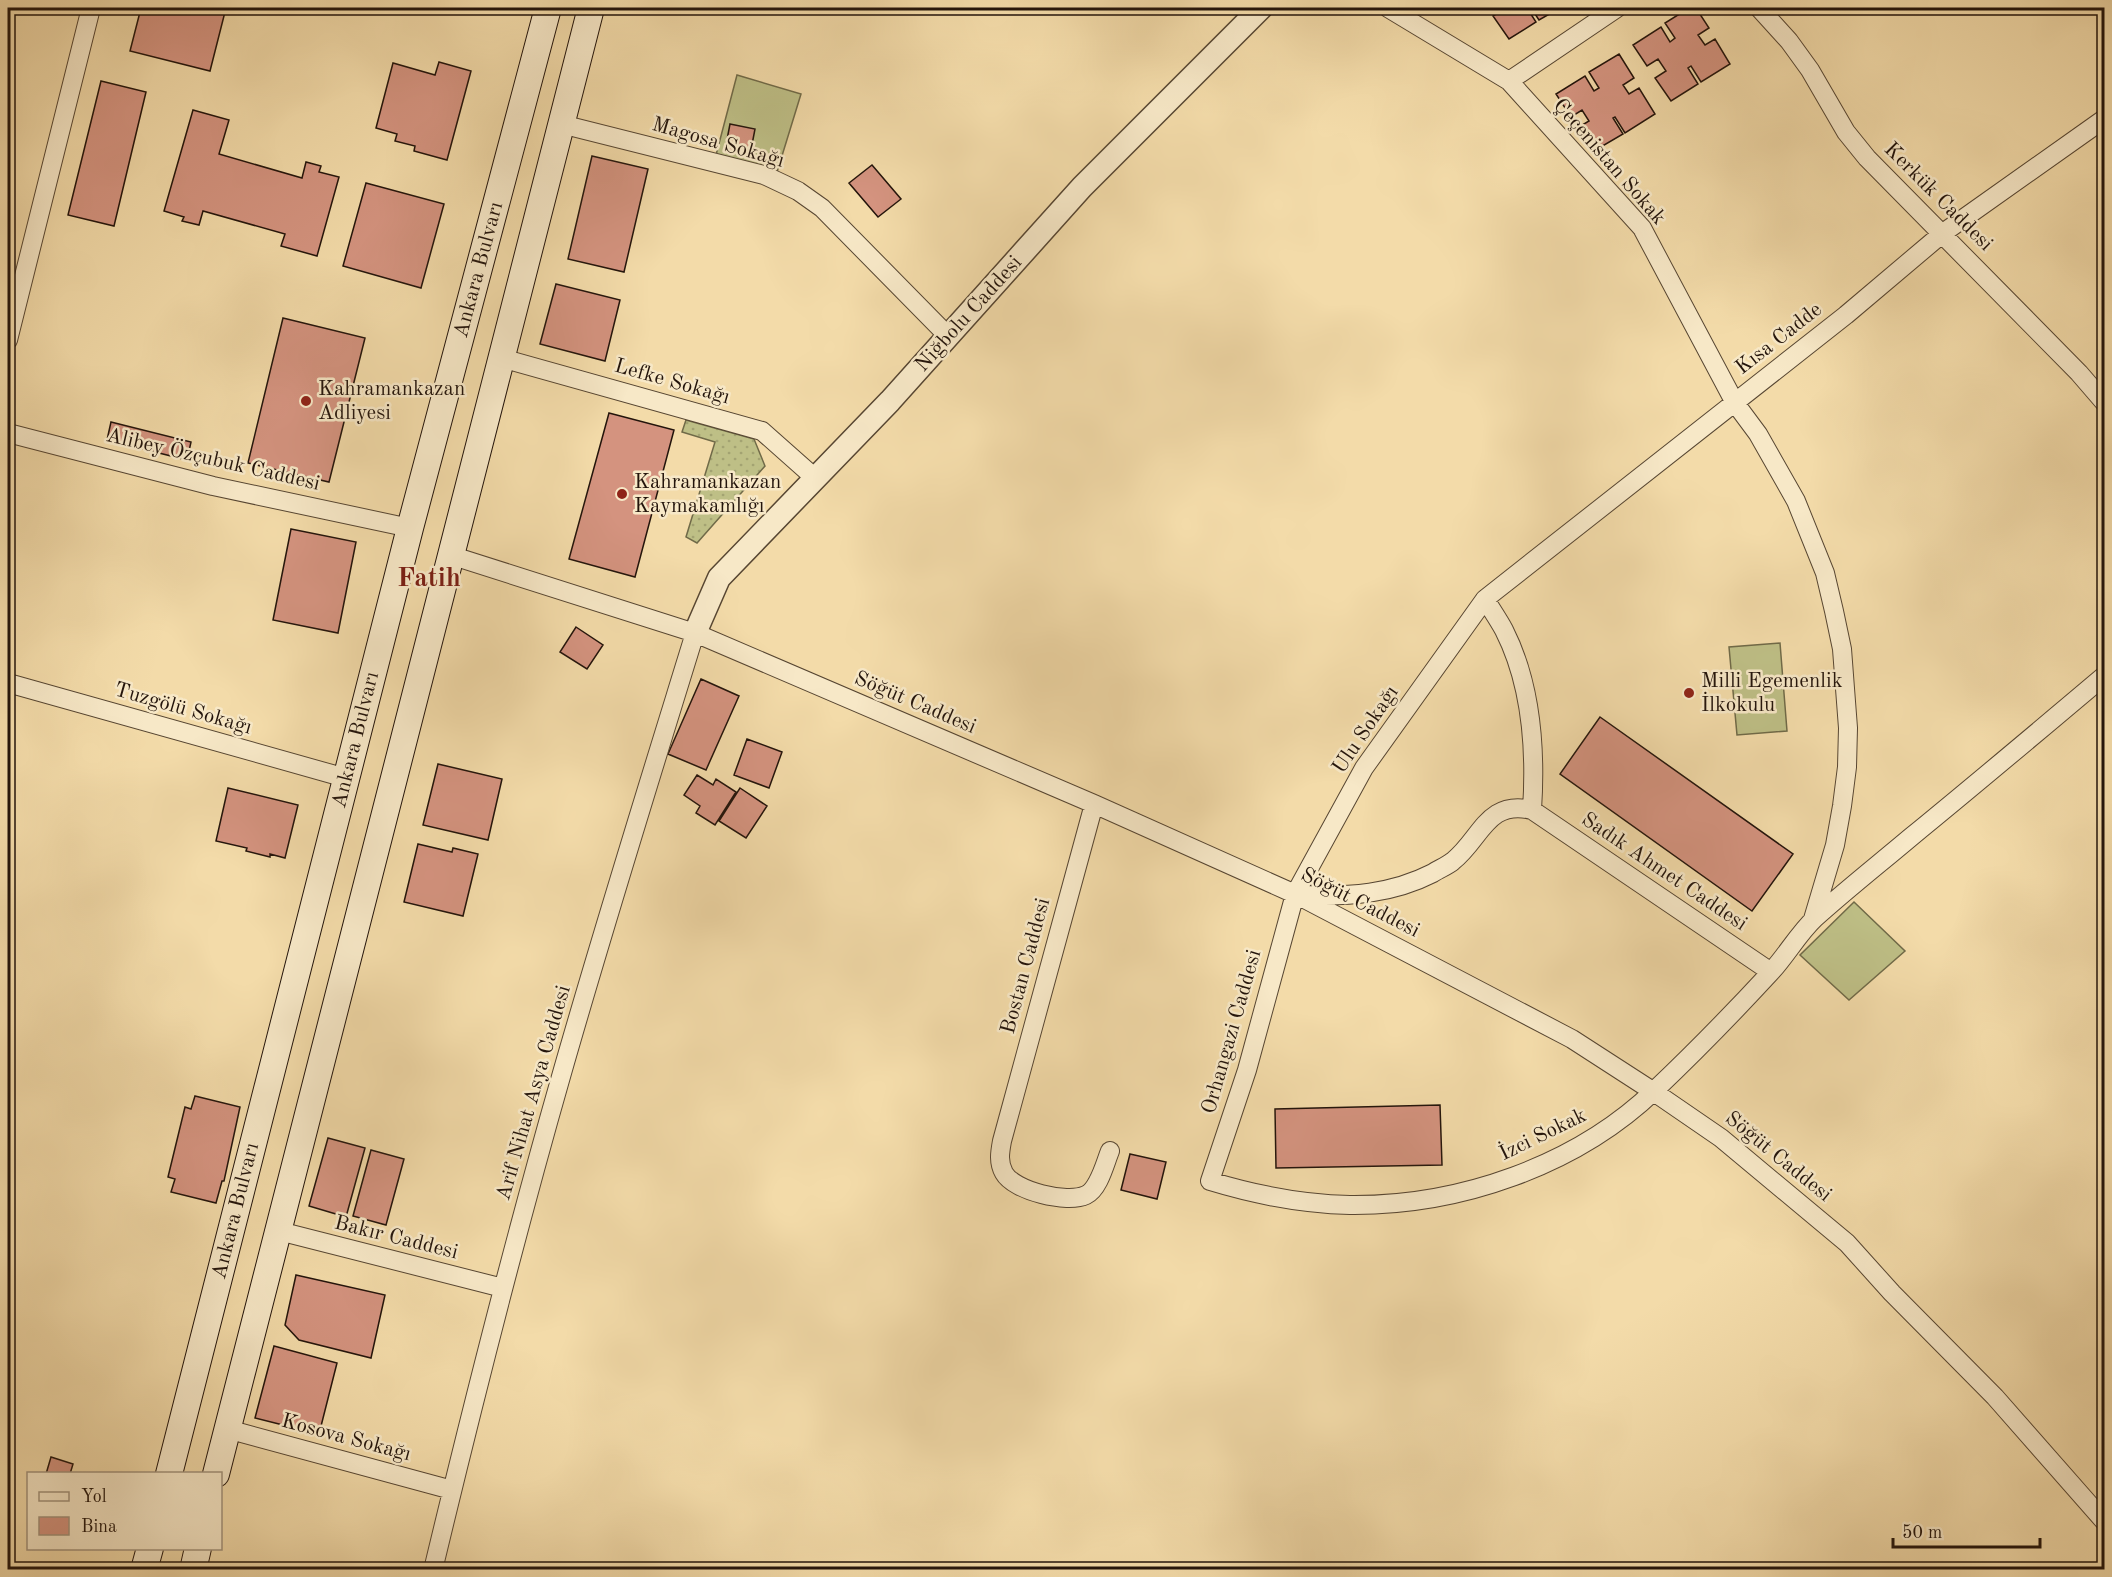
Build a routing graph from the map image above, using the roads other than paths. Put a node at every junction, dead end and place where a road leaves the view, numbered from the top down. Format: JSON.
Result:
{"nodes":[{"id":1,"x":91,"y":8,"type":"edge"},
{"id":2,"x":549,"y":8,"type":"edge"},
{"id":3,"x":591,"y":8,"type":"edge"},
{"id":4,"x":1261,"y":8,"type":"edge"},
{"id":5,"x":1388,"y":8,"type":"edge"},
{"id":6,"x":1617,"y":8,"type":"edge"},
{"id":7,"x":1759,"y":8,"type":"edge"},
{"id":8,"x":1509,"y":81,"type":"junction"},
{"id":9,"x":2104,"y":119,"type":"edge"},
{"id":10,"x":561,"y":124,"type":"junction"},
{"id":11,"x":1943,"y":233,"type":"junction"},
{"id":12,"x":948,"y":336,"type":"junction"},
{"id":13,"x":8,"y":340,"type":"edge"},
{"id":14,"x":501,"y":358,"type":"junction"},
{"id":15,"x":2104,"y":402,"type":"edge"},
{"id":16,"x":1735,"y":403,"type":"junction"},
{"id":17,"x":8,"y":433,"type":"edge"},
{"id":18,"x":815,"y":478,"type":"junction"},
{"id":19,"x":410,"y":528,"type":"junction"},
{"id":20,"x":450,"y":555,"type":"junction"},
{"id":21,"x":1485,"y":599,"type":"junction"},
{"id":22,"x":695,"y":633,"type":"junction"},
{"id":23,"x":2104,"y":676,"type":"edge"},
{"id":24,"x":8,"y":683,"type":"edge"},
{"id":25,"x":346,"y":778,"type":"junction"},
{"id":26,"x":1094,"y":804,"type":"junction"},
{"id":27,"x":1532,"y":810,"type":"junction"},
{"id":28,"x":1295,"y":894,"type":"junction"},
{"id":29,"x":1812,"y":920,"type":"junction"},
{"id":30,"x":1771,"y":972,"type":"junction"},
{"id":31,"x":1654,"y":1092,"type":"junction"},
{"id":32,"x":1110,"y":1150,"type":"dead end"},
{"id":33,"x":1210,"y":1181,"type":"joint"},
{"id":34,"x":279,"y":1232,"type":"junction"},
{"id":35,"x":503,"y":1288,"type":"junction"},
{"id":36,"x":227,"y":1429,"type":"junction"},
{"id":37,"x":169,"y":1472,"type":"edge"},
{"id":38,"x":216,"y":1472,"type":"edge"},
{"id":39,"x":452,"y":1490,"type":"junction"},
{"id":40,"x":2104,"y":1521,"type":"edge"},
{"id":41,"x":149,"y":1550,"type":"edge"},
{"id":42,"x":198,"y":1550,"type":"edge"},
{"id":43,"x":144,"y":1569,"type":"edge"},
{"id":44,"x":193,"y":1569,"type":"edge"},
{"id":45,"x":433,"y":1569,"type":"edge"}],
"edges":[{"from":1,"to":13,"type":"street"},
{"from":2,"to":19,"type":"main road","name":"Ankara Bulvarı"},
{"from":3,"to":10,"type":"main road","name":"Ankara Bulvarı"},
{"from":4,"to":12,"type":"street","name":"Niğbolu Caddesi"},
{"from":5,"to":8,"type":"street","name":"Çeçenistan Sokak"},
{"from":6,"to":8,"type":"street"},
{"from":7,"to":11,"type":"street","name":"Kerkük Caddesi"},
{"from":8,"to":16,"type":"street","name":"Çeçenistan Sokak"},
{"from":9,"to":11,"type":"street","name":"Kısa Cadde"},
{"from":10,"to":12,"type":"street","name":"Magosa Sokağı"},
{"from":10,"to":14,"type":"main road","name":"Ankara Bulvarı"},
{"from":11,"to":15,"type":"street","name":"Kerkük Caddesi"},
{"from":11,"to":16,"type":"street","name":"Kısa Cadde"},
{"from":12,"to":18,"type":"street","name":"Niğbolu Caddesi"},
{"from":14,"to":18,"type":"street","name":"Lefke Sokağı"},
{"from":14,"to":20,"type":"main road","name":"Ankara Bulvarı"},
{"from":16,"to":21,"type":"street","name":"Kısa Cadde"},
{"from":16,"to":29,"type":"street","name":"Çeçenistan Sokak"},
{"from":17,"to":19,"type":"street","name":"Alibey Özçubuk Caddesi"},
{"from":18,"to":22,"type":"street","name":"Niğbolu Caddesi"},
{"from":19,"to":25,"type":"main road","name":"Ankara Bulvarı"},
{"from":20,"to":22,"type":"street","name":"Söğüt Caddesi"},
{"from":20,"to":34,"type":"main road","name":"Ankara Bulvarı"},
{"from":21,"to":27,"type":"street"},
{"from":21,"to":28,"type":"street","name":"Ulu Sokağı"},
{"from":22,"to":26,"type":"street","name":"Söğüt Caddesi"},
{"from":22,"to":35,"type":"street","name":"Arif Nihat Asya Caddesi"},
{"from":23,"to":29,"type":"street"},
{"from":24,"to":25,"type":"street","name":"Tuzgölü Sokağı"},
{"from":25,"to":37,"type":"main road","name":"Ankara Bulvarı"},
{"from":26,"to":28,"type":"street","name":"Söğüt Caddesi"},
{"from":26,"to":32,"type":"street","name":"Bostan Caddesi"},
{"from":27,"to":28,"type":"street"},
{"from":27,"to":30,"type":"street","name":"Sadık Ahmet Caddesi"},
{"from":28,"to":31,"type":"street","name":"Söğüt Caddesi"},
{"from":28,"to":33,"type":"street","name":"Orhangazi Caddesi"},
{"from":29,"to":30,"type":"street","name":"İzci Sokak"},
{"from":30,"to":31,"type":"street","name":"İzci Sokak"},
{"from":31,"to":33,"type":"street","name":"İzci Sokak"},
{"from":31,"to":40,"type":"street","name":"Söğüt Caddesi"},
{"from":34,"to":35,"type":"street","name":"Bakır Caddesi"},
{"from":34,"to":36,"type":"main road","name":"Ankara Bulvarı"},
{"from":35,"to":39,"type":"street","name":"Arif Nihat Asya Caddesi"},
{"from":36,"to":38,"type":"main road","name":"Ankara Bulvarı"},
{"from":36,"to":39,"type":"street","name":"Kosova Sokağı"},
{"from":39,"to":45,"type":"street","name":"Arif Nihat Asya Caddesi"},
{"from":41,"to":43,"type":"main road"},
{"from":42,"to":44,"type":"main road"}]}
